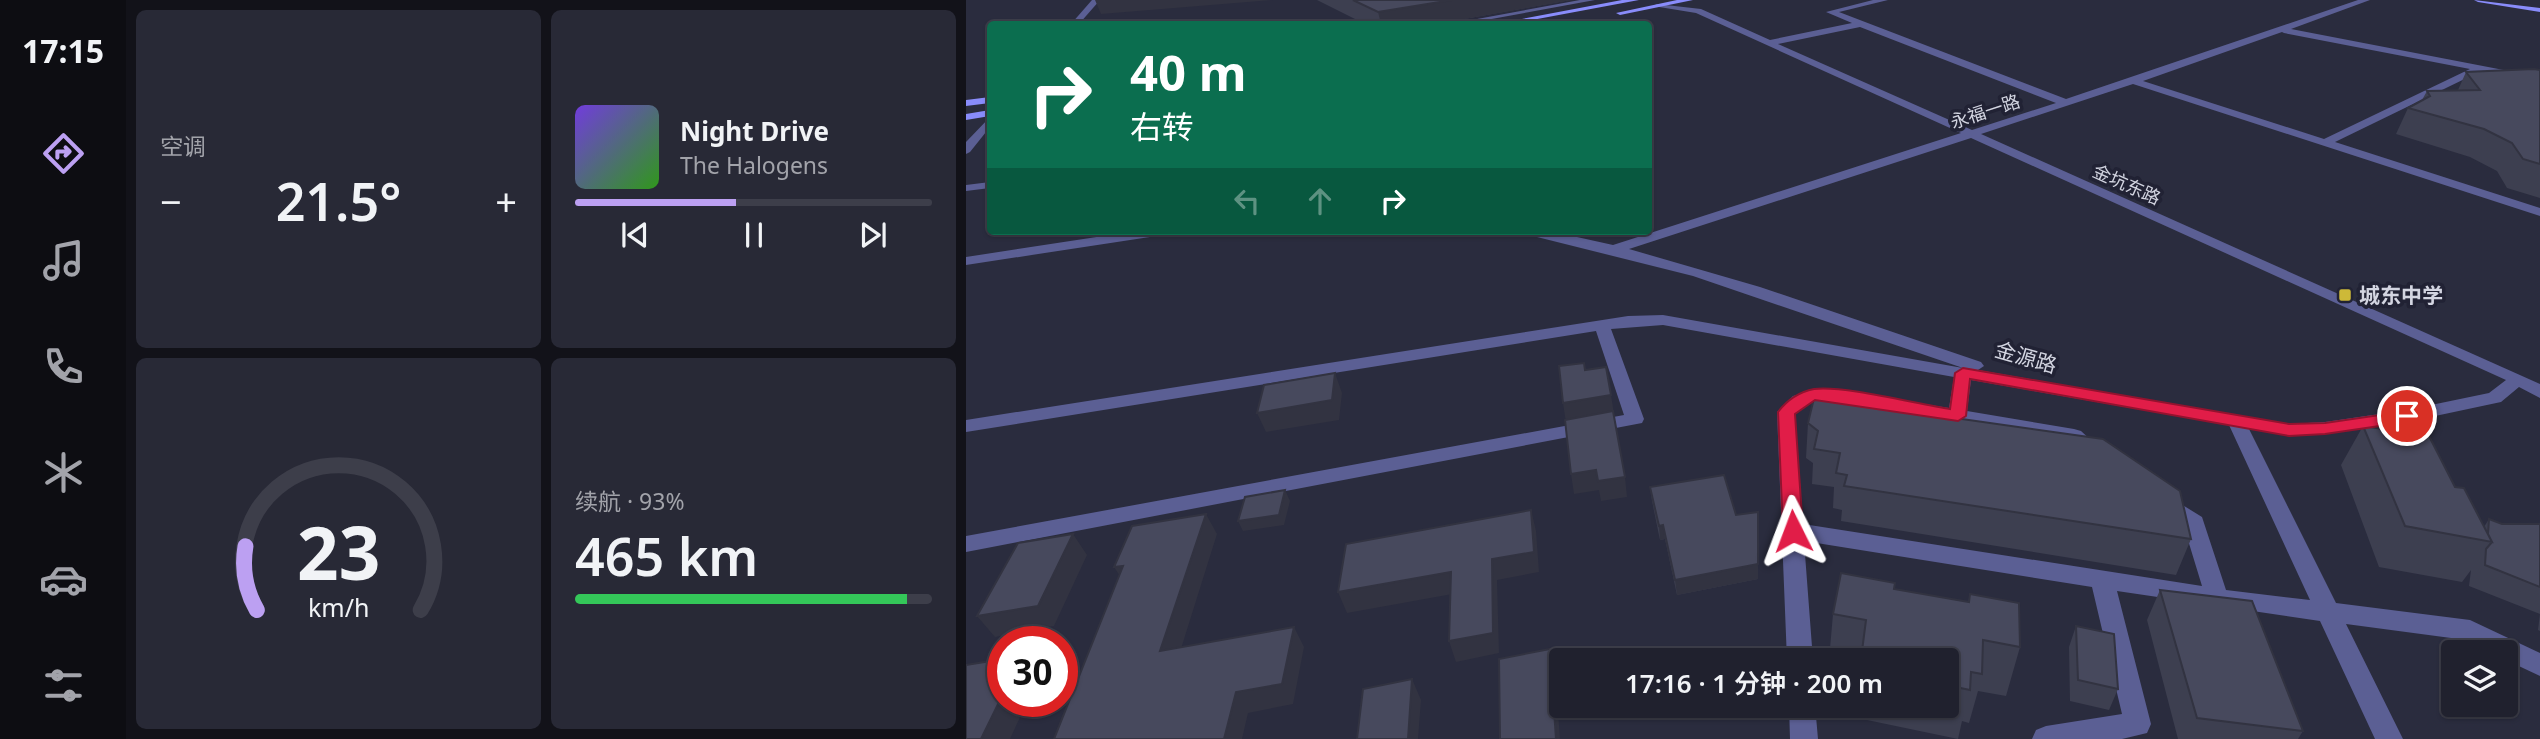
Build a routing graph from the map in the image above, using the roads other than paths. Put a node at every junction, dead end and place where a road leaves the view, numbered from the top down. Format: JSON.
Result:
{"nodes":[{"id":1,"x":1097,"y":0,"type":"edge"},
{"id":2,"x":1592,"y":0,"type":"edge"},
{"id":3,"x":1635,"y":0,"type":"edge"},
{"id":4,"x":1884,"y":0,"type":"edge"},
{"id":5,"x":2366,"y":0,"type":"edge"},
{"id":6,"x":2478,"y":0,"type":"edge"},
{"id":7,"x":2529,"y":0,"type":"edge"},
{"id":8,"x":2540,"y":2,"type":"edge"},
{"id":9,"x":1697,"y":4,"type":"edge"},
{"id":10,"x":1657,"y":6,"type":"junction"},
{"id":11,"x":2540,"y":9,"type":"edge"},
{"id":12,"x":1078,"y":21,"type":"edge"},
{"id":13,"x":1471,"y":21,"type":"edge"},
{"id":14,"x":1516,"y":21,"type":"edge"},
{"id":15,"x":1576,"y":21,"type":"edge"},
{"id":16,"x":1860,"y":24,"type":"junction"},
{"id":17,"x":2284,"y":30,"type":"junction"},
{"id":18,"x":1768,"y":43,"type":"junction"},
{"id":19,"x":2480,"y":68,"type":"junction"},
{"id":20,"x":2540,"y":80,"type":"edge"},
{"id":21,"x":2133,"y":81,"type":"junction"},
{"id":22,"x":987,"y":100,"type":"edge"},
{"id":23,"x":966,"y":103,"type":"edge"},
{"id":24,"x":2066,"y":103,"type":"junction"},
{"id":25,"x":987,"y":114,"type":"edge"},
{"id":26,"x":966,"y":117,"type":"edge"},
{"id":27,"x":987,"y":124,"type":"edge"},
{"id":28,"x":1971,"y":134,"type":"junction"},
{"id":29,"x":2325,"y":143,"type":"junction"},
{"id":30,"x":966,"y":150,"type":"edge"},
{"id":31,"x":987,"y":185,"type":"edge"},
{"id":32,"x":966,"y":188,"type":"edge"},
{"id":33,"x":2540,"y":212,"type":"edge"},
{"id":34,"x":1137,"y":235,"type":"edge"},
{"id":35,"x":1547,"y":235,"type":"edge"},
{"id":36,"x":1613,"y":250,"type":"junction"},
{"id":37,"x":966,"y":261,"type":"edge"},
{"id":38,"x":1602,"y":325,"type":"junction"},
{"id":39,"x":1963,"y":373,"type":"junction"},
{"id":40,"x":2518,"y":379,"type":"junction"},
{"id":41,"x":2030,"y":385,"type":"junction"},
{"id":42,"x":2540,"y":392,"type":"edge"},
{"id":43,"x":1958,"y":416,"type":"junction"},
{"id":44,"x":2237,"y":423,"type":"junction"},
{"id":45,"x":966,"y":426,"type":"edge"},
{"id":46,"x":2096,"y":451,"type":"edge"},
{"id":47,"x":2150,"y":491,"type":"edge"},
{"id":48,"x":1793,"y":531,"type":"junction"},
{"id":49,"x":966,"y":544,"type":"edge"},
{"id":50,"x":2102,"y":580,"type":"junction"},
{"id":51,"x":2217,"y":598,"type":"junction"},
{"id":52,"x":2329,"y":614,"type":"junction"},
{"id":53,"x":1799,"y":648,"type":"edge"},
{"id":54,"x":2540,"y":665,"type":"edge"},
{"id":55,"x":1803,"y":718,"type":"edge"},
{"id":56,"x":1804,"y":739,"type":"edge"},
{"id":57,"x":2046,"y":739,"type":"edge"},
{"id":58,"x":2389,"y":739,"type":"edge"}],
"edges":[{"from":1,"to":12,"type":"street"},
{"from":2,"to":13,"type":"lane"},
{"from":3,"to":14,"type":"main road"},
{"from":4,"to":16,"type":"street"},
{"from":5,"to":17,"type":"street","name":"永福一路"},
{"from":6,"to":11,"type":"main road"},
{"from":7,"to":8,"type":"main road"},
{"from":9,"to":10,"type":"street","name":"金坑东路"},
{"from":9,"to":10,"type":"main road"},
{"from":9,"to":18,"type":"street","name":"金坑东路"},
{"from":10,"to":15,"type":"main road"},
{"from":16,"to":18,"type":"street"},
{"from":16,"to":24,"type":"street"},
{"from":17,"to":19,"type":"street"},
{"from":17,"to":21,"type":"street","name":"永福一路"},
{"from":18,"to":28,"type":"street","name":"金坑东路"},
{"from":19,"to":20,"type":"street"},
{"from":19,"to":29,"type":"street"},
{"from":21,"to":24,"type":"street","name":"永福一路"},
{"from":21,"to":29,"type":"street"},
{"from":22,"to":23,"type":"main road"},
{"from":24,"to":28,"type":"street","name":"永福一路"},
{"from":25,"to":26,"type":"main road"},
{"from":27,"to":30,"type":"street"},
{"from":28,"to":36,"type":"street","name":"永福一路"},
{"from":28,"to":40,"type":"street","name":"金坑东路"},
{"from":29,"to":33,"type":"street"},
{"from":31,"to":32,"type":"lane"},
{"from":34,"to":37,"type":"street"},
{"from":35,"to":36,"type":"street","name":"金源路"},
{"from":36,"to":41,"type":"street","name":"金源路"},
{"from":38,"to":39,"type":"street"},
{"from":38,"to":45,"type":"street"},
{"from":38,"to":49,"type":"street"},
{"from":39,"to":41,"type":"street"},
{"from":39,"to":43,"type":"street"},
{"from":40,"to":42,"type":"street","name":"金坑东路"},
{"from":40,"to":44,"type":"street","name":"金源路"},
{"from":41,"to":44,"type":"street","name":"金源路"},
{"from":43,"to":46,"type":"street"},
{"from":43,"to":48,"type":"street"},
{"from":44,"to":52,"type":"street"},
{"from":47,"to":51,"type":"street"},
{"from":48,"to":50,"type":"street"},
{"from":48,"to":53,"type":"street"},
{"from":50,"to":51,"type":"street"},
{"from":50,"to":57,"type":"street"},
{"from":51,"to":52,"type":"street"},
{"from":52,"to":54,"type":"street"},
{"from":52,"to":58,"type":"street"},
{"from":55,"to":56,"type":"street"}]}
